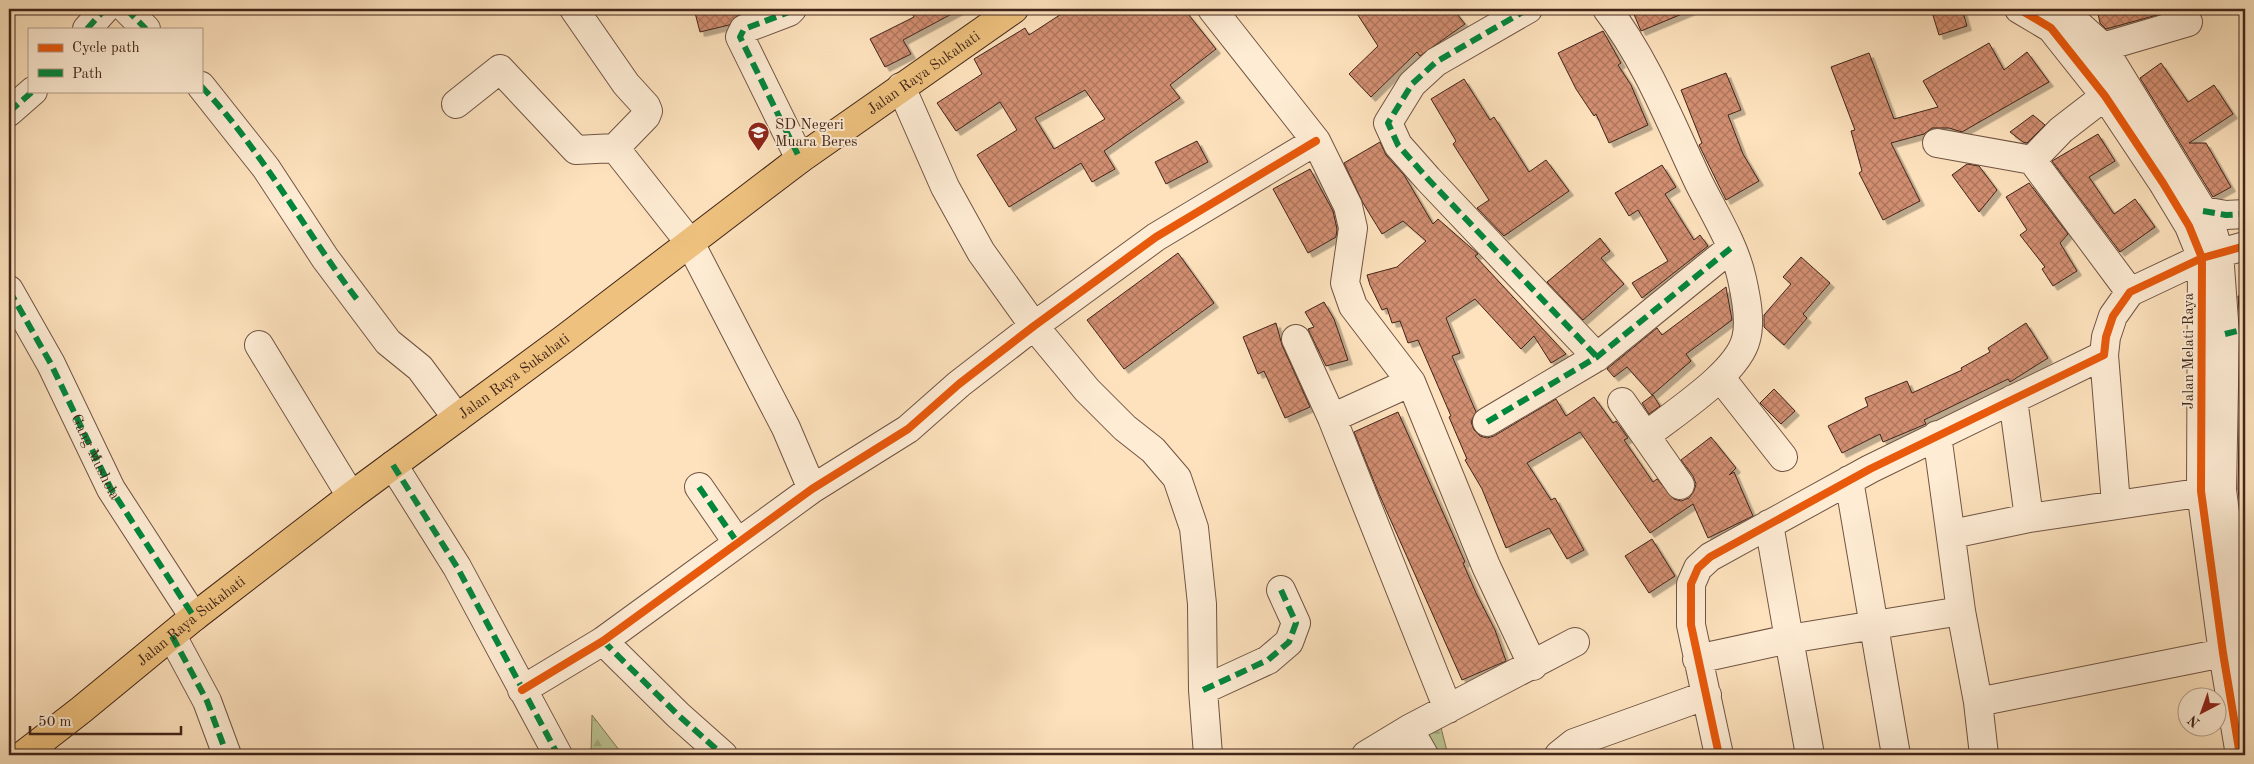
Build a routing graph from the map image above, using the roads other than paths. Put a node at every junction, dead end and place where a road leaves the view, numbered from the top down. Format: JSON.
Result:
{"nodes":[{"id":1,"x":105,"y":9,"type":"edge"},
{"id":2,"x":126,"y":9,"type":"edge"},
{"id":3,"x":574,"y":9,"type":"edge"},
{"id":4,"x":792,"y":9,"type":"edge"},
{"id":5,"x":1014,"y":9,"type":"edge"},
{"id":6,"x":1212,"y":9,"type":"edge"},
{"id":7,"x":1528,"y":9,"type":"edge"},
{"id":8,"x":1607,"y":9,"type":"edge"},
{"id":9,"x":2019,"y":9,"type":"edge"},
{"id":10,"x":2057,"y":15,"type":"edge"},
{"id":11,"x":2188,"y":22,"type":"dead end"},
{"id":12,"x":88,"y":28,"type":"edge"},
{"id":13,"x":145,"y":28,"type":"edge"},
{"id":14,"x":2102,"y":46,"type":"junction"},
{"id":15,"x":2076,"y":57,"type":"junction"},
{"id":16,"x":202,"y":87,"type":"edge"},
{"id":17,"x":901,"y":87,"type":"junction"},
{"id":18,"x":32,"y":92,"type":"edge"},
{"id":19,"x":2105,"y":96,"type":"junction"},
{"id":20,"x":456,"y":104,"type":"dead end"},
{"id":21,"x":9,"y":112,"type":"edge"},
{"id":22,"x":1316,"y":141,"type":"junction"},
{"id":23,"x":1937,"y":143,"type":"dead end"},
{"id":24,"x":615,"y":148,"type":"junction"},
{"id":25,"x":800,"y":159,"type":"junction"},
{"id":26,"x":2032,"y":160,"type":"junction"},
{"id":27,"x":2203,"y":211,"type":"junction"},
{"id":28,"x":2245,"y":214,"type":"edge"},
{"id":29,"x":690,"y":243,"type":"junction"},
{"id":30,"x":2245,"y":246,"type":"edge"},
{"id":31,"x":1731,"y":248,"type":"junction"},
{"id":32,"x":2211,"y":256,"type":"junction"},
{"id":33,"x":9,"y":290,"type":"edge"},
{"id":34,"x":2130,"y":292,"type":"junction"},
{"id":35,"x":1034,"y":326,"type":"junction"},
{"id":36,"x":2235,"y":331,"type":"edge"},
{"id":37,"x":1296,"y":338,"type":"dead end"},
{"id":38,"x":259,"y":345,"type":"dead end"},
{"id":39,"x":2104,"y":355,"type":"junction"},
{"id":40,"x":1597,"y":357,"type":"junction"},
{"id":41,"x":1720,"y":377,"type":"junction"},
{"id":42,"x":1411,"y":382,"type":"junction"},
{"id":43,"x":2013,"y":399,"type":"junction"},
{"id":44,"x":1622,"y":402,"type":"dead end"},
{"id":45,"x":457,"y":418,"type":"junction"},
{"id":46,"x":1332,"y":418,"type":"junction"},
{"id":47,"x":1486,"y":422,"type":"dead end"},
{"id":48,"x":1647,"y":435,"type":"junction"},
{"id":49,"x":1937,"y":435,"type":"junction"},
{"id":50,"x":1783,"y":457,"type":"dead end"},
{"id":51,"x":393,"y":465,"type":"junction"},
{"id":52,"x":1850,"y":480,"type":"junction"},
{"id":53,"x":1680,"y":484,"type":"dead end"},
{"id":54,"x":699,"y":487,"type":"dead end"},
{"id":55,"x":812,"y":489,"type":"junction"},
{"id":56,"x":2212,"y":490,"type":"junction"},
{"id":57,"x":351,"y":496,"type":"junction"},
{"id":58,"x":2116,"y":504,"type":"junction"},
{"id":59,"x":2030,"y":518,"type":"junction"},
{"id":60,"x":1769,"y":524,"type":"junction"},
{"id":61,"x":1952,"y":534,"type":"junction"},
{"id":62,"x":737,"y":542,"type":"junction"},
{"id":63,"x":1281,"y":590,"type":"dead end"},
{"id":64,"x":1961,"y":611,"type":"junction"},
{"id":65,"x":194,"y":617,"type":"junction"},
{"id":66,"x":1876,"y":626,"type":"junction"},
{"id":67,"x":172,"y":636,"type":"junction"},
{"id":68,"x":1788,"y":639,"type":"junction"},
{"id":69,"x":603,"y":641,"type":"junction"},
{"id":70,"x":1576,"y":642,"type":"dead end"},
{"id":71,"x":2239,"y":657,"type":"edge"},
{"id":72,"x":1697,"y":659,"type":"junction"},
{"id":73,"x":1533,"y":666,"type":"junction"},
{"id":74,"x":522,"y":690,"type":"junction"},
{"id":75,"x":1203,"y":690,"type":"junction"},
{"id":76,"x":1706,"y":696,"type":"junction"},
{"id":77,"x":1978,"y":702,"type":"junction"},
{"id":78,"x":1448,"y":710,"type":"junction"},
{"id":79,"x":1409,"y":729,"type":"junction"},
{"id":80,"x":23,"y":755,"type":"edge"},
{"id":81,"x":227,"y":755,"type":"edge"},
{"id":82,"x":558,"y":755,"type":"edge"},
{"id":83,"x":723,"y":755,"type":"edge"},
{"id":84,"x":1208,"y":755,"type":"edge"},
{"id":85,"x":1366,"y":755,"type":"edge"},
{"id":86,"x":1424,"y":755,"type":"edge"},
{"id":87,"x":1559,"y":755,"type":"edge"},
{"id":88,"x":1719,"y":755,"type":"edge"},
{"id":89,"x":1810,"y":755,"type":"edge"},
{"id":90,"x":1896,"y":755,"type":"edge"},
{"id":91,"x":1984,"y":755,"type":"edge"},
{"id":92,"x":2240,"y":755,"type":"edge"}],
"edges":[{"from":1,"to":12,"type":"street"},
{"from":2,"to":13,"type":"street"},
{"from":3,"to":24,"type":"street"},
{"from":4,"to":25,"type":"street"},
{"from":5,"to":17,"type":"main road","name":"Jalan Raya Sukahati"},
{"from":6,"to":22,"type":"street"},
{"from":7,"to":40,"type":"street"},
{"from":8,"to":31,"type":"street"},
{"from":9,"to":10,"type":"street","name":"Jalan Melati Raya"},
{"from":10,"to":14,"type":"street","name":"Jalan Melati Raya"},
{"from":10,"to":15,"type":"street","name":"Jalan Melati Raya"},
{"from":11,"to":14,"type":"street"},
{"from":14,"to":15,"type":"street"},
{"from":14,"to":27,"type":"street","name":"Jalan Melati Raya"},
{"from":15,"to":19,"type":"street","name":"Jalan Melati Raya"},
{"from":16,"to":45,"type":"street"},
{"from":17,"to":25,"type":"main road","name":"Jalan Raya Sukahati"},
{"from":17,"to":35,"type":"street"},
{"from":18,"to":21,"type":"street"},
{"from":19,"to":26,"type":"street"},
{"from":19,"to":32,"type":"street","name":"Jalan Melati Raya"},
{"from":20,"to":24,"type":"street"},
{"from":22,"to":35,"type":"street"},
{"from":22,"to":42,"type":"street"},
{"from":23,"to":26,"type":"street"},
{"from":24,"to":29,"type":"street"},
{"from":25,"to":29,"type":"main road","name":"Jalan Raya Sukahati"},
{"from":26,"to":34,"type":"street"},
{"from":27,"to":28,"type":"street"},
{"from":27,"to":32,"type":"street","name":"Jalan Melati Raya"},
{"from":29,"to":45,"type":"main road","name":"Jalan Raya Sukahati"},
{"from":29,"to":55,"type":"street"},
{"from":30,"to":32,"type":"street"},
{"from":31,"to":40,"type":"street"},
{"from":31,"to":41,"type":"street"},
{"from":32,"to":34,"type":"street"},
{"from":32,"to":36,"type":"street","name":"Jalan Melati Raya"},
{"from":32,"to":56,"type":"street","name":"Jalan Melati Raya"},
{"from":33,"to":65,"type":"street","name":"Gang Mushola"},
{"from":34,"to":39,"type":"street"},
{"from":35,"to":55,"type":"street"},
{"from":35,"to":75,"type":"street"},
{"from":36,"to":56,"type":"street","name":"Jalan Melati Raya"},
{"from":37,"to":46,"type":"street"},
{"from":38,"to":57,"type":"street"},
{"from":39,"to":43,"type":"street"},
{"from":39,"to":58,"type":"street"},
{"from":40,"to":47,"type":"street"},
{"from":41,"to":48,"type":"street"},
{"from":41,"to":50,"type":"street"},
{"from":42,"to":46,"type":"street"},
{"from":42,"to":73,"type":"street"},
{"from":43,"to":49,"type":"street"},
{"from":43,"to":59,"type":"street"},
{"from":44,"to":48,"type":"street"},
{"from":45,"to":51,"type":"main road","name":"Jalan Raya Sukahati"},
{"from":46,"to":78,"type":"street"},
{"from":48,"to":53,"type":"street"},
{"from":49,"to":52,"type":"street"},
{"from":49,"to":61,"type":"street"},
{"from":51,"to":57,"type":"main road","name":"Jalan Raya Sukahati"},
{"from":51,"to":74,"type":"street"},
{"from":52,"to":60,"type":"street"},
{"from":52,"to":66,"type":"street"},
{"from":54,"to":62,"type":"street"},
{"from":55,"to":62,"type":"street"},
{"from":56,"to":58,"type":"street"},
{"from":56,"to":71,"type":"street","name":"Jalan Melati Raya"},
{"from":57,"to":65,"type":"main road","name":"Jalan Raya Sukahati"},
{"from":58,"to":59,"type":"street"},
{"from":59,"to":61,"type":"street"},
{"from":60,"to":68,"type":"street"},
{"from":60,"to":72,"type":"street"},
{"from":61,"to":64,"type":"street"},
{"from":62,"to":69,"type":"street"},
{"from":63,"to":75,"type":"street"},
{"from":64,"to":66,"type":"street"},
{"from":64,"to":77,"type":"street"},
{"from":65,"to":67,"type":"main road","name":"Jalan Raya Sukahati"},
{"from":66,"to":68,"type":"street"},
{"from":66,"to":90,"type":"street"},
{"from":67,"to":80,"type":"main road","name":"Jalan Raya Sukahati"},
{"from":67,"to":81,"type":"street"},
{"from":68,"to":72,"type":"street"},
{"from":68,"to":89,"type":"street"},
{"from":69,"to":74,"type":"street"},
{"from":69,"to":83,"type":"street"},
{"from":70,"to":73,"type":"street"},
{"from":71,"to":77,"type":"street"},
{"from":71,"to":92,"type":"street","name":"Jalan Melati Raya"},
{"from":72,"to":76,"type":"street"},
{"from":73,"to":78,"type":"street"},
{"from":74,"to":82,"type":"street"},
{"from":75,"to":84,"type":"street"},
{"from":76,"to":87,"type":"street"},
{"from":76,"to":88,"type":"street"},
{"from":77,"to":91,"type":"street"},
{"from":78,"to":79,"type":"street"},
{"from":79,"to":85,"type":"street"},
{"from":79,"to":86,"type":"street"}]}
